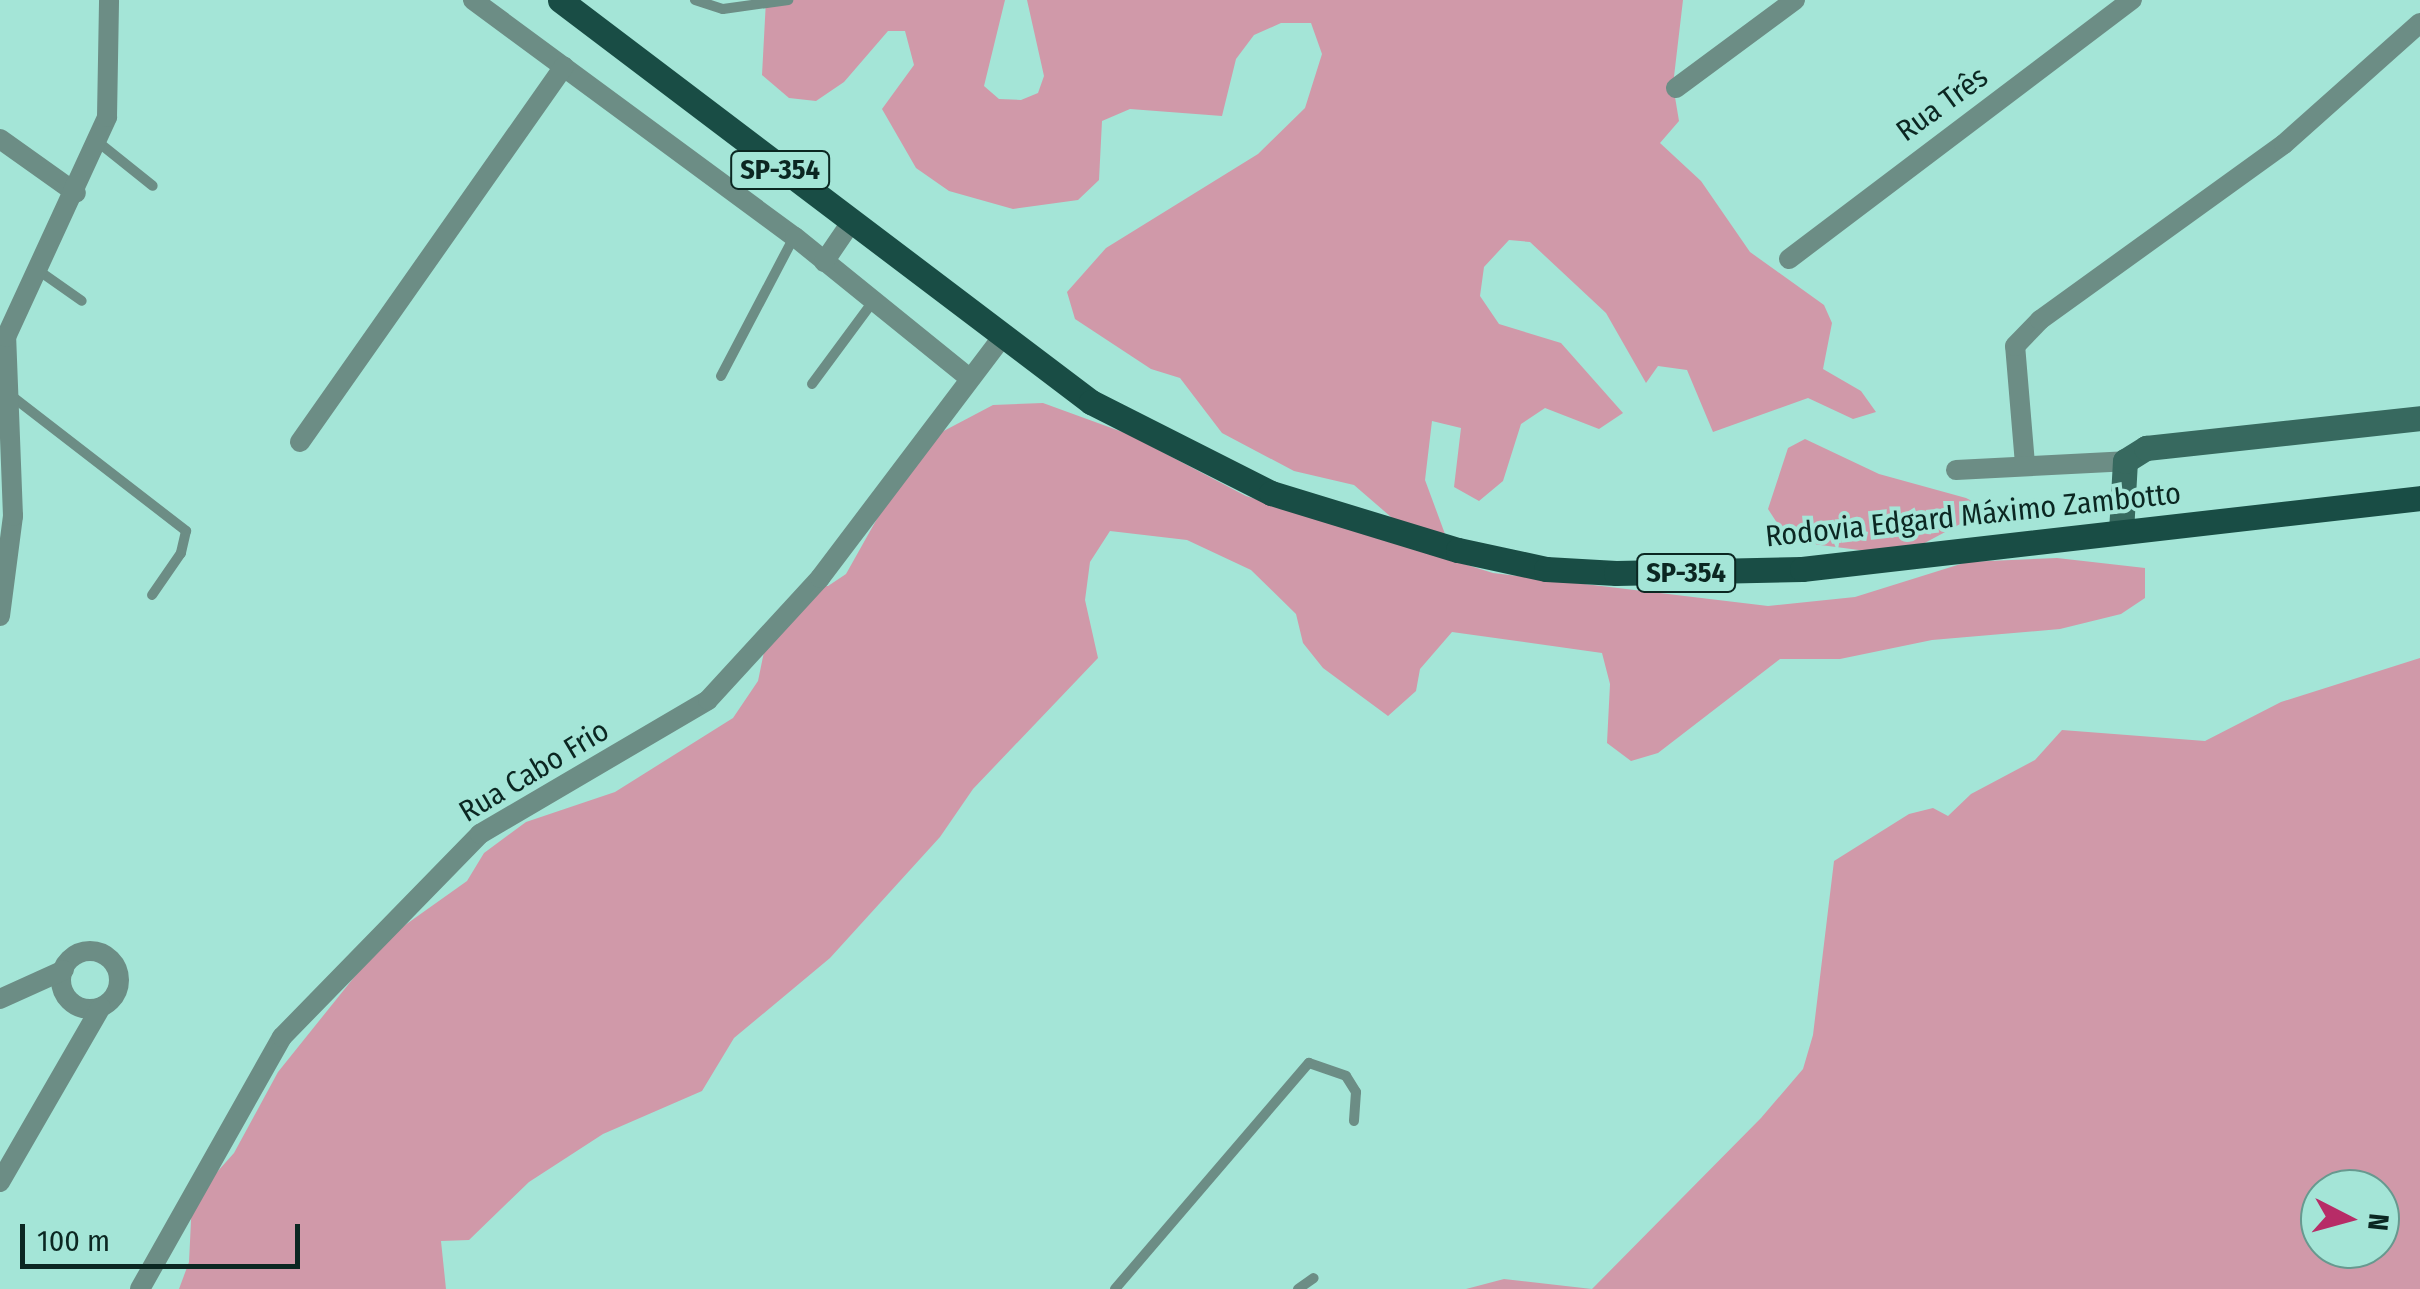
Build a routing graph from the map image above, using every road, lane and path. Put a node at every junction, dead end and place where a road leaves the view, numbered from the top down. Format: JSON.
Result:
{"nodes":[{"id":1,"x":473,"y":0,"type":"edge"},
{"id":2,"x":560,"y":0,"type":"edge"},
{"id":3,"x":695,"y":0,"type":"edge"},
{"id":4,"x":788,"y":0,"type":"edge"},
{"id":5,"x":1795,"y":0,"type":"edge"},
{"id":6,"x":2132,"y":0,"type":"edge"},
{"id":7,"x":103,"y":4,"type":"edge"},
{"id":8,"x":2420,"y":22,"type":"edge"},
{"id":9,"x":564,"y":67,"type":"junction"},
{"id":10,"x":1676,"y":88,"type":"dead end"},
{"id":11,"x":0,"y":139,"type":"edge"},
{"id":12,"x":98,"y":142,"type":"junction"},
{"id":13,"x":153,"y":186,"type":"dead end"},
{"id":14,"x":76,"y":193,"type":"junction"},
{"id":15,"x":852,"y":221,"type":"junction"},
{"id":16,"x":795,"y":236,"type":"junction"},
{"id":17,"x":1789,"y":259,"type":"dead end"},
{"id":18,"x":824,"y":262,"type":"junction"},
{"id":19,"x":35,"y":268,"type":"junction"},
{"id":20,"x":82,"y":301,"type":"dead end"},
{"id":21,"x":872,"y":303,"type":"junction"},
{"id":22,"x":1002,"y":339,"type":"junction"},
{"id":23,"x":2,"y":376,"type":"edge"},
{"id":24,"x":721,"y":376,"type":"dead end"},
{"id":25,"x":968,"y":377,"type":"junction"},
{"id":26,"x":812,"y":384,"type":"dead end"},
{"id":27,"x":2420,"y":418,"type":"edge"},
{"id":28,"x":300,"y":442,"type":"dead end"},
{"id":29,"x":2124,"y":461,"type":"junction"},
{"id":30,"x":2025,"y":464,"type":"junction"},
{"id":31,"x":1956,"y":470,"type":"dead end"},
{"id":32,"x":2420,"y":498,"type":"edge"},
{"id":33,"x":2120,"y":532,"type":"junction"},
{"id":34,"x":3,"y":587,"type":"edge"},
{"id":35,"x":152,"y":595,"type":"dead end"},
{"id":36,"x":0,"y":616,"type":"edge"},
{"id":37,"x":64,"y":970,"type":"junction"},
{"id":38,"x":0,"y":999,"type":"edge"},
{"id":39,"x":101,"y":1007,"type":"junction"},
{"id":40,"x":1354,"y":1121,"type":"dead end"},
{"id":41,"x":0,"y":1182,"type":"edge"},
{"id":42,"x":1314,"y":1278,"type":"dead end"},
{"id":43,"x":140,"y":1289,"type":"edge"},
{"id":44,"x":1115,"y":1289,"type":"edge"},
{"id":45,"x":1298,"y":1289,"type":"edge"}],
"edges":[{"from":1,"to":9,"type":"street"},
{"from":2,"to":15,"type":"main road","name":"Rodovia Edgard Máximo Zambotto","number":"SP-354"},
{"from":3,"to":4,"type":"lane"},
{"from":5,"to":10,"type":"street"},
{"from":6,"to":17,"type":"street","name":"Rua Três"},
{"from":7,"to":12,"type":"street"},
{"from":8,"to":30,"type":"street"},
{"from":9,"to":16,"type":"street"},
{"from":9,"to":28,"type":"street"},
{"from":11,"to":14,"type":"street"},
{"from":12,"to":13,"type":"lane"},
{"from":12,"to":14,"type":"street"},
{"from":14,"to":19,"type":"street"},
{"from":15,"to":18,"type":"street"},
{"from":15,"to":22,"type":"main road","name":"Rodovia Edgard Máximo Zambotto","number":"SP-354"},
{"from":16,"to":18,"type":"street"},
{"from":16,"to":24,"type":"lane"},
{"from":18,"to":21,"type":"street"},
{"from":19,"to":20,"type":"lane"},
{"from":19,"to":23,"type":"street"},
{"from":21,"to":25,"type":"street"},
{"from":21,"to":26,"type":"lane"},
{"from":22,"to":25,"type":"street","name":"Rua Cabo Frio"},
{"from":22,"to":33,"type":"main road","name":"Rodovia Edgard Máximo Zambotto","number":"SP-354"},
{"from":23,"to":34,"type":"street"},
{"from":23,"to":35,"type":"lane"},
{"from":25,"to":43,"type":"street","name":"Rua Cabo Frio"},
{"from":27,"to":29,"type":"main road"},
{"from":29,"to":30,"type":"street"},
{"from":29,"to":33,"type":"main road"},
{"from":30,"to":31,"type":"street"},
{"from":32,"to":33,"type":"main road","name":"Rodovia Edgard Máximo Zambotto","number":"SP-354"},
{"from":34,"to":36,"type":"street"},
{"from":37,"to":38,"type":"street"},
{"from":37,"to":39,"type":"street"},
{"from":37,"to":39,"type":"street"},
{"from":39,"to":41,"type":"street"},
{"from":40,"to":44,"type":"lane"},
{"from":42,"to":45,"type":"lane"}]}
